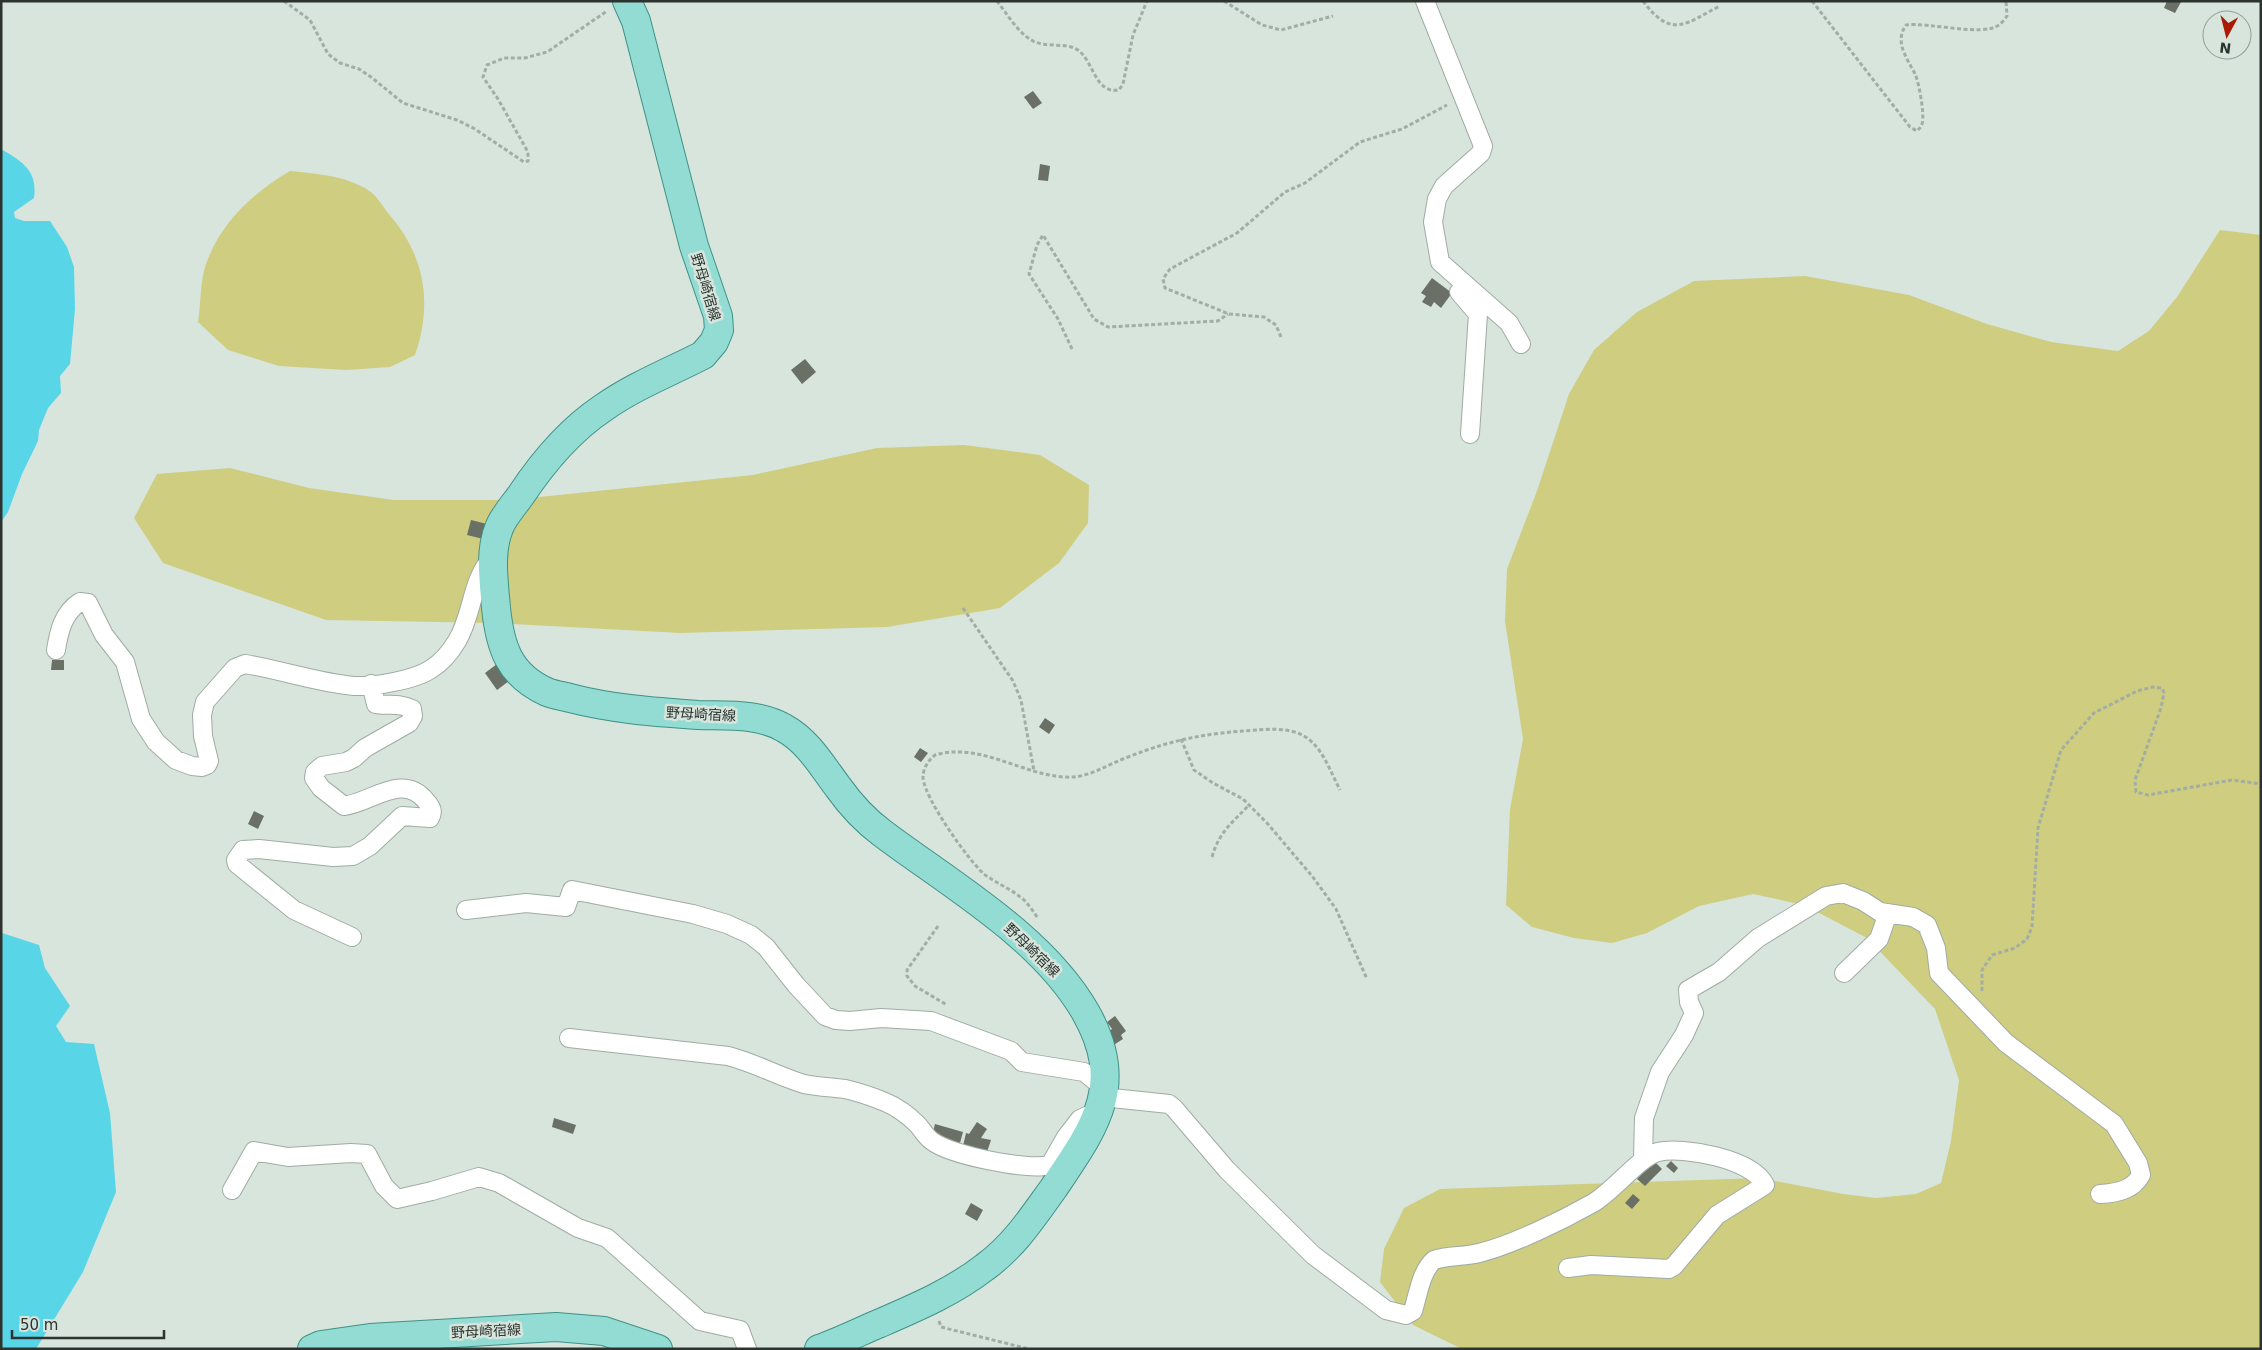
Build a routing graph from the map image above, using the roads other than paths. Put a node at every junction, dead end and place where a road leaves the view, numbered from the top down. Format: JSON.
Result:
{"nodes":[{"id":1,"x":1426,"y":1,"type":"edge"},
{"id":2,"x":621,"y":4,"type":"edge"},
{"id":3,"x":1440,"y":262,"type":"junction"},
{"id":4,"x":1521,"y":344,"type":"dead end"},
{"id":5,"x":1470,"y":434,"type":"dead end"},
{"id":6,"x":494,"y":556,"type":"junction"},
{"id":7,"x":56,"y":650,"type":"dead end"},
{"id":8,"x":371,"y":684,"type":"junction"},
{"id":9,"x":466,"y":910,"type":"dead end"},
{"id":10,"x":1888,"y":913,"type":"junction"},
{"id":11,"x":352,"y":937,"type":"dead end"},
{"id":12,"x":1844,"y":973,"type":"dead end"},
{"id":13,"x":569,"y":1038,"type":"dead end"},
{"id":14,"x":1103,"y":1098,"type":"junction"},
{"id":15,"x":1643,"y":1158,"type":"junction"},
{"id":16,"x":232,"y":1190,"type":"dead end"},
{"id":17,"x":2100,"y":1194,"type":"dead end"},
{"id":18,"x":1568,"y":1268,"type":"dead end"},
{"id":19,"x":312,"y":1349,"type":"edge"},
{"id":20,"x":658,"y":1349,"type":"edge"},
{"id":21,"x":747,"y":1349,"type":"edge"},
{"id":22,"x":819,"y":1349,"type":"edge"}],
"edges":[{"from":1,"to":3,"type":"street"},
{"from":2,"to":6,"type":"main road","name":"野母崎宿線"},
{"from":3,"to":4,"type":"street"},
{"from":3,"to":5,"type":"street"},
{"from":6,"to":8,"type":"street"},
{"from":6,"to":14,"type":"main road","name":"野母崎宿線"},
{"from":7,"to":8,"type":"street"},
{"from":8,"to":11,"type":"street"},
{"from":9,"to":14,"type":"street"},
{"from":10,"to":12,"type":"street"},
{"from":10,"to":15,"type":"street"},
{"from":10,"to":17,"type":"street"},
{"from":13,"to":14,"type":"street"},
{"from":14,"to":15,"type":"street"},
{"from":14,"to":22,"type":"main road","name":"野母崎宿線"},
{"from":15,"to":18,"type":"street"},
{"from":16,"to":21,"type":"street"},
{"from":19,"to":20,"type":"main road","name":"野母崎宿線"}]}
